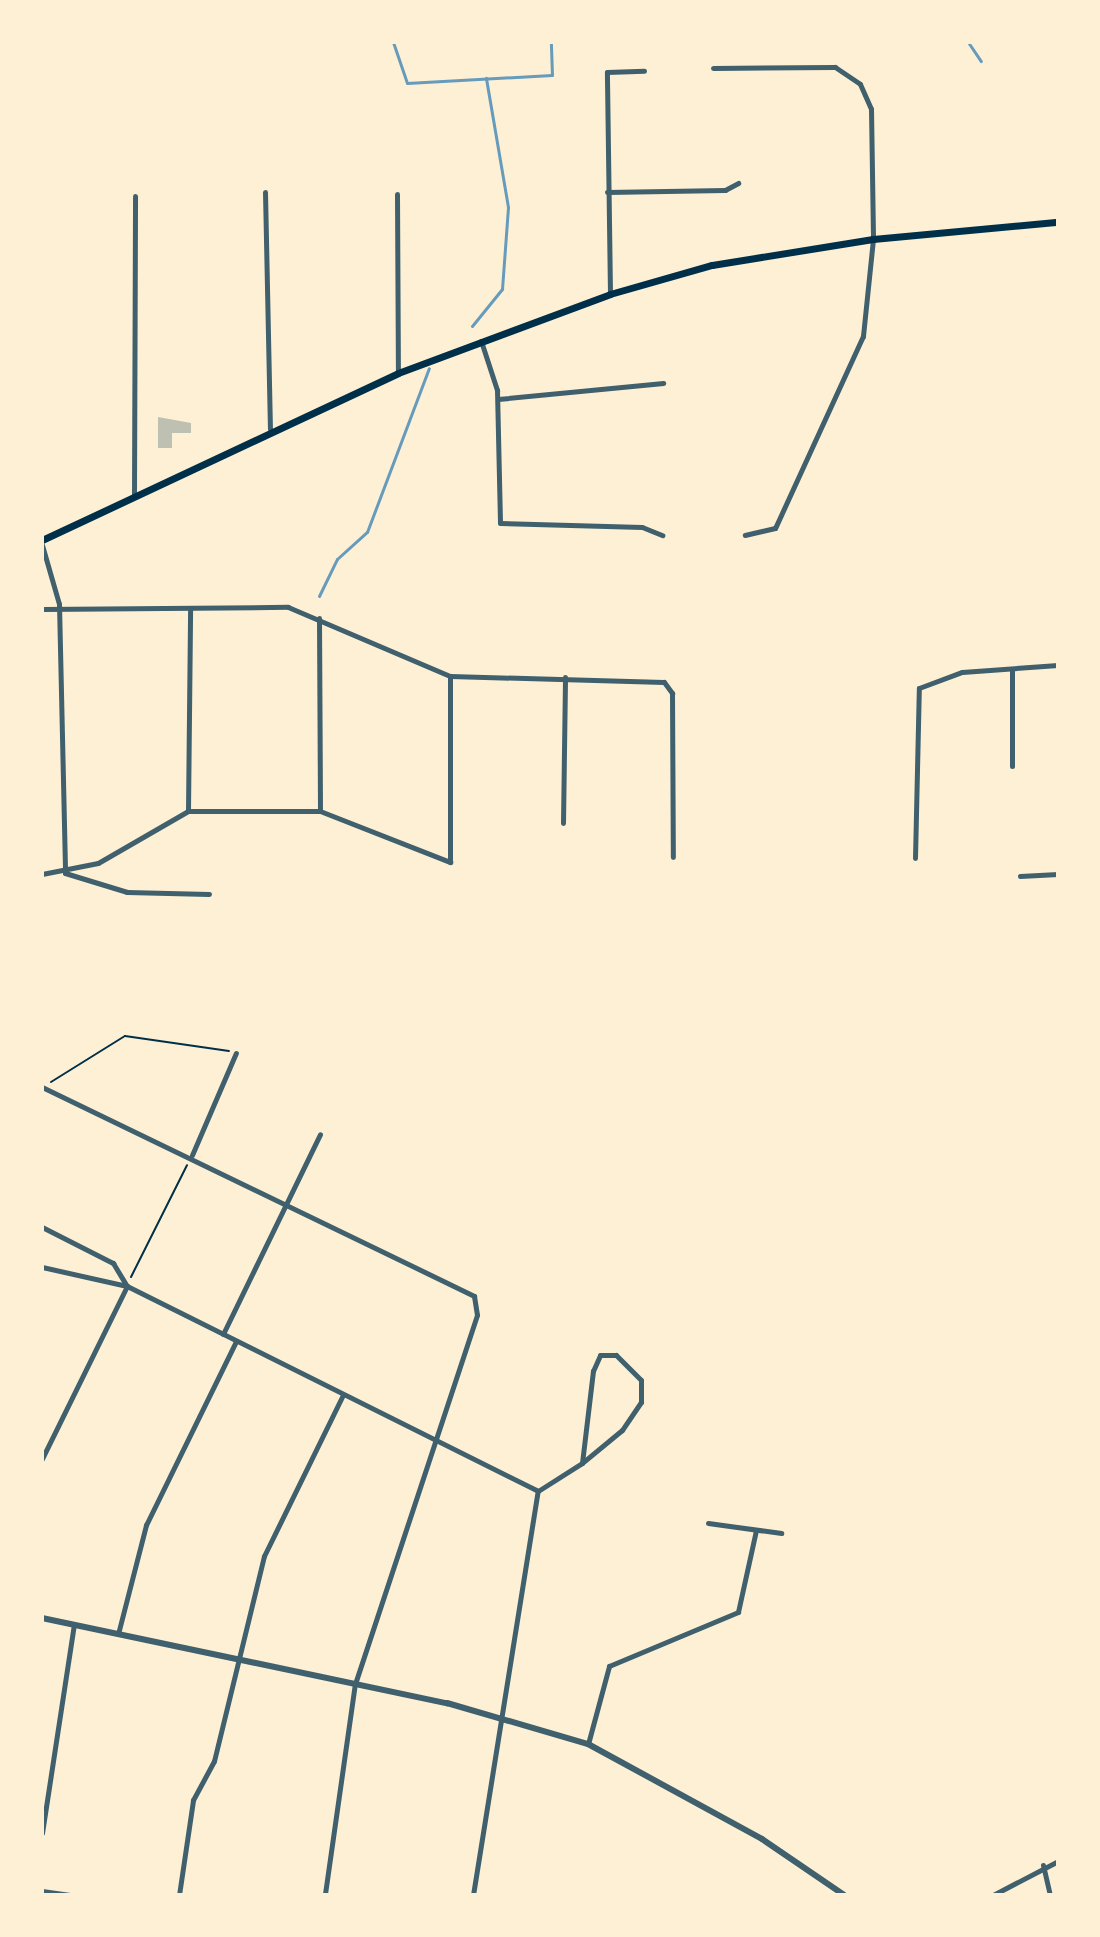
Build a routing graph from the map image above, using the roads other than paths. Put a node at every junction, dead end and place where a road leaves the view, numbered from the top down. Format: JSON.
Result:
{"nodes":[{"id":1,"x":713,"y":68,"type":"dead end"},
{"id":2,"x":644,"y":71,"type":"dead end"},
{"id":3,"x":738,"y":183,"type":"dead end"},
{"id":4,"x":265,"y":192,"type":"dead end"},
{"id":5,"x":607,"y":192,"type":"junction"},
{"id":6,"x":397,"y":194,"type":"dead end"},
{"id":7,"x":135,"y":196,"type":"dead end"},
{"id":8,"x":1058,"y":222,"type":"edge"},
{"id":9,"x":873,"y":239,"type":"junction"},
{"id":10,"x":610,"y":294,"type":"junction"},
{"id":11,"x":481,"y":340,"type":"junction"},
{"id":12,"x":398,"y":373,"type":"junction"},
{"id":13,"x":663,"y":383,"type":"dead end"},
{"id":14,"x":498,"y":399,"type":"junction"},
{"id":15,"x":270,"y":429,"type":"junction"},
{"id":16,"x":134,"y":496,"type":"junction"},
{"id":17,"x":662,"y":535,"type":"dead end"},
{"id":18,"x":745,"y":535,"type":"dead end"},
{"id":19,"x":42,"y":542,"type":"edge"},
{"id":20,"x":59,"y":604,"type":"junction"},
{"id":21,"x":190,"y":608,"type":"junction"},
{"id":22,"x":42,"y":609,"type":"edge"},
{"id":23,"x":319,"y":618,"type":"junction"},
{"id":24,"x":1058,"y":665,"type":"edge"},
{"id":25,"x":1012,"y":671,"type":"junction"},
{"id":26,"x":450,"y":676,"type":"junction"},
{"id":27,"x":565,"y":677,"type":"junction"},
{"id":28,"x":1012,"y":766,"type":"dead end"},
{"id":29,"x":188,"y":811,"type":"junction"},
{"id":30,"x":320,"y":811,"type":"junction"},
{"id":31,"x":563,"y":823,"type":"dead end"},
{"id":32,"x":673,"y":857,"type":"dead end"},
{"id":33,"x":915,"y":858,"type":"dead end"},
{"id":34,"x":65,"y":873,"type":"junction"},
{"id":35,"x":42,"y":874,"type":"edge"},
{"id":36,"x":1058,"y":874,"type":"edge"},
{"id":37,"x":1020,"y":876,"type":"dead end"},
{"id":38,"x":209,"y":894,"type":"dead end"},
{"id":39,"x":236,"y":1053,"type":"road end"},
{"id":40,"x":43,"y":1087,"type":"edge"},
{"id":41,"x":320,"y":1134,"type":"dead end"},
{"id":42,"x":192,"y":1155,"type":"junction"},
{"id":43,"x":289,"y":1204,"type":"junction"},
{"id":44,"x":42,"y":1227,"type":"edge"},
{"id":45,"x":42,"y":1267,"type":"edge"},
{"id":46,"x":127,"y":1286,"type":"junction"},
{"id":47,"x":223,"y":1334,"type":"junction"},
{"id":48,"x":236,"y":1341,"type":"junction"},
{"id":49,"x":343,"y":1395,"type":"junction"},
{"id":50,"x":433,"y":1439,"type":"junction"},
{"id":51,"x":42,"y":1459,"type":"edge"},
{"id":52,"x":582,"y":1463,"type":"junction"},
{"id":53,"x":538,"y":1491,"type":"junction"},
{"id":54,"x":708,"y":1523,"type":"dead end"},
{"id":55,"x":756,"y":1530,"type":"junction"},
{"id":56,"x":781,"y":1533,"type":"dead end"},
{"id":57,"x":42,"y":1618,"type":"edge"},
{"id":58,"x":74,"y":1625,"type":"junction"},
{"id":59,"x":118,"y":1634,"type":"junction"},
{"id":60,"x":237,"y":1659,"type":"junction"},
{"id":61,"x":355,"y":1683,"type":"junction"},
{"id":62,"x":499,"y":1716,"type":"junction"},
{"id":63,"x":588,"y":1744,"type":"junction"},
{"id":64,"x":42,"y":1833,"type":"edge"},
{"id":65,"x":1058,"y":1861,"type":"edge"},
{"id":66,"x":1043,"y":1865,"type":"junction"},
{"id":67,"x":42,"y":1891,"type":"edge"},
{"id":68,"x":72,"y":1895,"type":"edge"},
{"id":69,"x":179,"y":1895,"type":"edge"},
{"id":70,"x":325,"y":1895,"type":"edge"},
{"id":71,"x":473,"y":1895,"type":"edge"},
{"id":72,"x":844,"y":1895,"type":"edge"},
{"id":73,"x":993,"y":1895,"type":"edge"},
{"id":74,"x":1050,"y":1895,"type":"edge"}],
"edges":[{"from":1,"to":9,"type":"street"},
{"from":2,"to":5,"type":"street"},
{"from":3,"to":5,"type":"street"},
{"from":4,"to":15,"type":"street"},
{"from":5,"to":10,"type":"street"},
{"from":6,"to":12,"type":"street"},
{"from":7,"to":16,"type":"street"},
{"from":8,"to":9,"type":"main road"},
{"from":9,"to":10,"type":"main road"},
{"from":9,"to":18,"type":"street"},
{"from":10,"to":11,"type":"main road"},
{"from":11,"to":12,"type":"main road"},
{"from":11,"to":14,"type":"street"},
{"from":12,"to":15,"type":"main road"},
{"from":13,"to":14,"type":"street"},
{"from":14,"to":17,"type":"street"},
{"from":15,"to":16,"type":"main road"},
{"from":16,"to":19,"type":"main road"},
{"from":19,"to":20,"type":"street"},
{"from":20,"to":21,"type":"street"},
{"from":20,"to":22,"type":"street"},
{"from":20,"to":34,"type":"street"},
{"from":21,"to":23,"type":"street"},
{"from":21,"to":29,"type":"street"},
{"from":23,"to":26,"type":"street"},
{"from":23,"to":30,"type":"street"},
{"from":24,"to":25,"type":"street"},
{"from":25,"to":28,"type":"street"},
{"from":25,"to":33,"type":"street"},
{"from":26,"to":27,"type":"street"},
{"from":26,"to":30,"type":"street"},
{"from":27,"to":31,"type":"street"},
{"from":27,"to":32,"type":"street"},
{"from":29,"to":30,"type":"street"},
{"from":29,"to":34,"type":"street"},
{"from":34,"to":35,"type":"street"},
{"from":34,"to":38,"type":"street"},
{"from":36,"to":37,"type":"street"},
{"from":39,"to":42,"type":"street"},
{"from":40,"to":42,"type":"street"},
{"from":41,"to":43,"type":"street"},
{"from":42,"to":43,"type":"street"},
{"from":43,"to":47,"type":"street"},
{"from":43,"to":50,"type":"street"},
{"from":44,"to":46,"type":"street"},
{"from":45,"to":46,"type":"street"},
{"from":46,"to":47,"type":"street"},
{"from":46,"to":51,"type":"street"},
{"from":47,"to":48,"type":"street"},
{"from":48,"to":49,"type":"street"},
{"from":48,"to":59,"type":"street"},
{"from":49,"to":50,"type":"street"},
{"from":49,"to":60,"type":"street"},
{"from":50,"to":53,"type":"street"},
{"from":50,"to":61,"type":"street"},
{"from":52,"to":52,"type":"street"},
{"from":52,"to":53,"type":"street"},
{"from":53,"to":62,"type":"street"},
{"from":54,"to":55,"type":"street"},
{"from":55,"to":56,"type":"street"},
{"from":55,"to":63,"type":"street"},
{"from":57,"to":58,"type":"street"},
{"from":58,"to":59,"type":"street"},
{"from":58,"to":64,"type":"street"},
{"from":59,"to":60,"type":"street"},
{"from":60,"to":61,"type":"street"},
{"from":60,"to":69,"type":"street"},
{"from":61,"to":62,"type":"street"},
{"from":61,"to":70,"type":"street"},
{"from":62,"to":63,"type":"street"},
{"from":62,"to":71,"type":"street"},
{"from":63,"to":72,"type":"street"},
{"from":65,"to":66,"type":"street"},
{"from":66,"to":73,"type":"street"},
{"from":66,"to":74,"type":"street"},
{"from":67,"to":68,"type":"street"}]}
